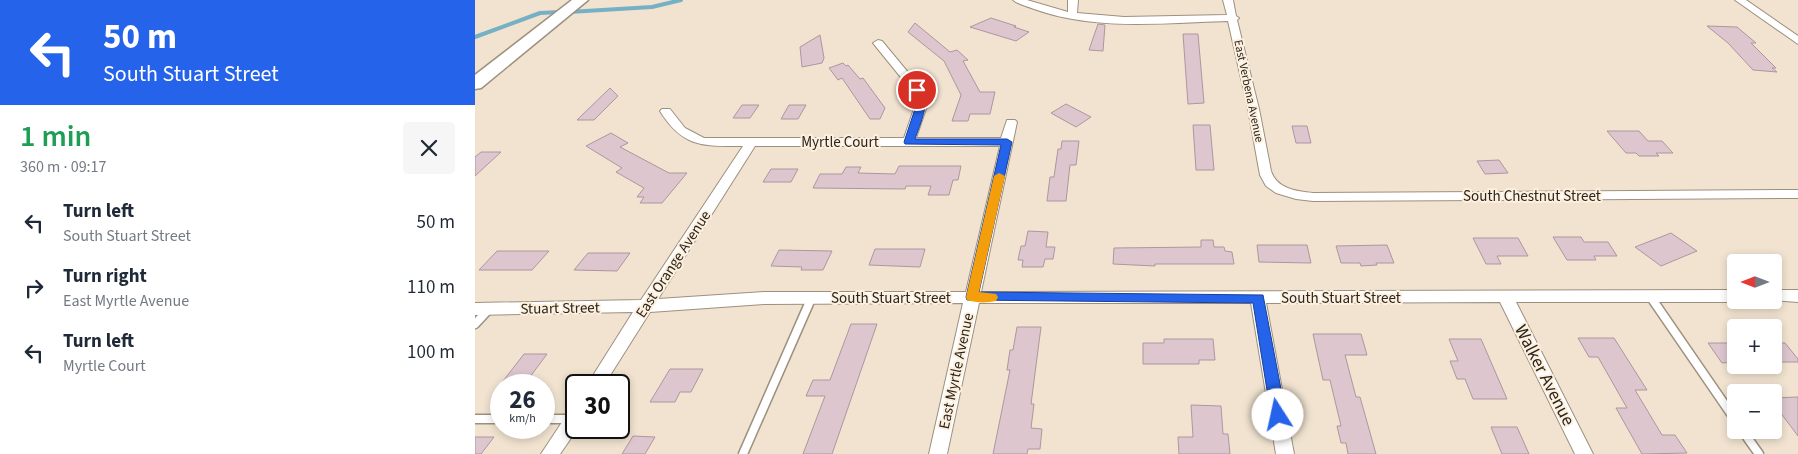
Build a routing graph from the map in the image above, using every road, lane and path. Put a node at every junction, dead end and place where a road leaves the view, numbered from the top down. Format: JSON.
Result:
{"nodes":[{"id":1,"x":1018,"y":0,"type":"edge"},
{"id":2,"x":1073,"y":0,"type":"edge"},
{"id":3,"x":1229,"y":0,"type":"edge"},
{"id":4,"x":1741,"y":0,"type":"edge"},
{"id":5,"x":571,"y":8,"type":"edge"},
{"id":6,"x":1072,"y":15,"type":"junction"},
{"id":7,"x":1234,"y":18,"type":"junction"},
{"id":8,"x":1798,"y":41,"type":"edge"},
{"id":9,"x":878,"y":43,"type":"dead end"},
{"id":10,"x":475,"y":84,"type":"edge"},
{"id":11,"x":666,"y":111,"type":"dead end"},
{"id":12,"x":1011,"y":122,"type":"dead end"},
{"id":13,"x":751,"y":142,"type":"junction"},
{"id":14,"x":909,"y":142,"type":"junction"},
{"id":15,"x":1007,"y":142,"type":"junction"},
{"id":16,"x":1269,"y":182,"type":"joint"},
{"id":17,"x":1798,"y":194,"type":"edge"},
{"id":18,"x":1649,"y":295,"type":"junction"},
{"id":19,"x":1505,"y":296,"type":"junction"},
{"id":20,"x":1727,"y":296,"type":"edge"},
{"id":21,"x":1783,"y":296,"type":"edge"},
{"id":22,"x":1798,"y":296,"type":"edge"},
{"id":23,"x":972,"y":297,"type":"junction"},
{"id":24,"x":811,"y":298,"type":"junction"},
{"id":25,"x":1258,"y":298,"type":"junction"},
{"id":26,"x":646,"y":306,"type":"junction"},
{"id":27,"x":482,"y":309,"type":"edge"},
{"id":28,"x":475,"y":324,"type":"edge"},
{"id":29,"x":602,"y":374,"type":"edge"},
{"id":30,"x":1727,"y":408,"type":"edge"},
{"id":31,"x":475,"y":419,"type":"edge"},
{"id":32,"x":490,"y":419,"type":"edge"},
{"id":33,"x":565,"y":431,"type":"edge"},
{"id":34,"x":1748,"y":439,"type":"edge"},
{"id":35,"x":549,"y":454,"type":"edge"},
{"id":36,"x":743,"y":454,"type":"edge"},
{"id":37,"x":938,"y":454,"type":"edge"},
{"id":38,"x":1285,"y":454,"type":"edge"},
{"id":39,"x":1584,"y":454,"type":"edge"},
{"id":40,"x":1759,"y":454,"type":"edge"}],
"edges":[{"from":1,"to":6,"type":"street"},
{"from":2,"to":6,"type":"street"},
{"from":3,"to":7,"type":"street","name":"East Verbena Avenue"},
{"from":4,"to":8,"type":"street"},
{"from":5,"to":10,"type":"main road"},
{"from":6,"to":7,"type":"street"},
{"from":7,"to":16,"type":"street","name":"East Verbena Avenue"},
{"from":9,"to":14,"type":"street"},
{"from":11,"to":13,"type":"street","name":"Myrtle Court"},
{"from":12,"to":15,"type":"street"},
{"from":13,"to":14,"type":"street","name":"Myrtle Court"},
{"from":13,"to":26,"type":"street","name":"East Orange Avenue"},
{"from":14,"to":15,"type":"street","name":"Myrtle Court"},
{"from":15,"to":23,"type":"street","name":"East Myrtle Avenue"},
{"from":16,"to":17,"type":"street","name":"South Chestnut Street"},
{"from":18,"to":19,"type":"street","name":"South Stuart Street"},
{"from":18,"to":20,"type":"street","name":"South Stuart Street"},
{"from":18,"to":30,"type":"lane"},
{"from":19,"to":25,"type":"street","name":"South Stuart Street"},
{"from":19,"to":39,"type":"street","name":"Walker Avenue"},
{"from":21,"to":22,"type":"street"},
{"from":23,"to":24,"type":"street","name":"South Stuart Street"},
{"from":23,"to":25,"type":"street","name":"South Stuart Street"},
{"from":23,"to":37,"type":"street","name":"East Myrtle Avenue"},
{"from":24,"to":26,"type":"street","name":"South Stuart Street"},
{"from":24,"to":36,"type":"lane"},
{"from":25,"to":38,"type":"street"},
{"from":26,"to":27,"type":"street","name":"Stuart Street"},
{"from":26,"to":29,"type":"street","name":"East Orange Avenue"},
{"from":27,"to":28,"type":"lane"},
{"from":31,"to":32,"type":"lane"},
{"from":33,"to":35,"type":"street"},
{"from":34,"to":40,"type":"lane"}]}
